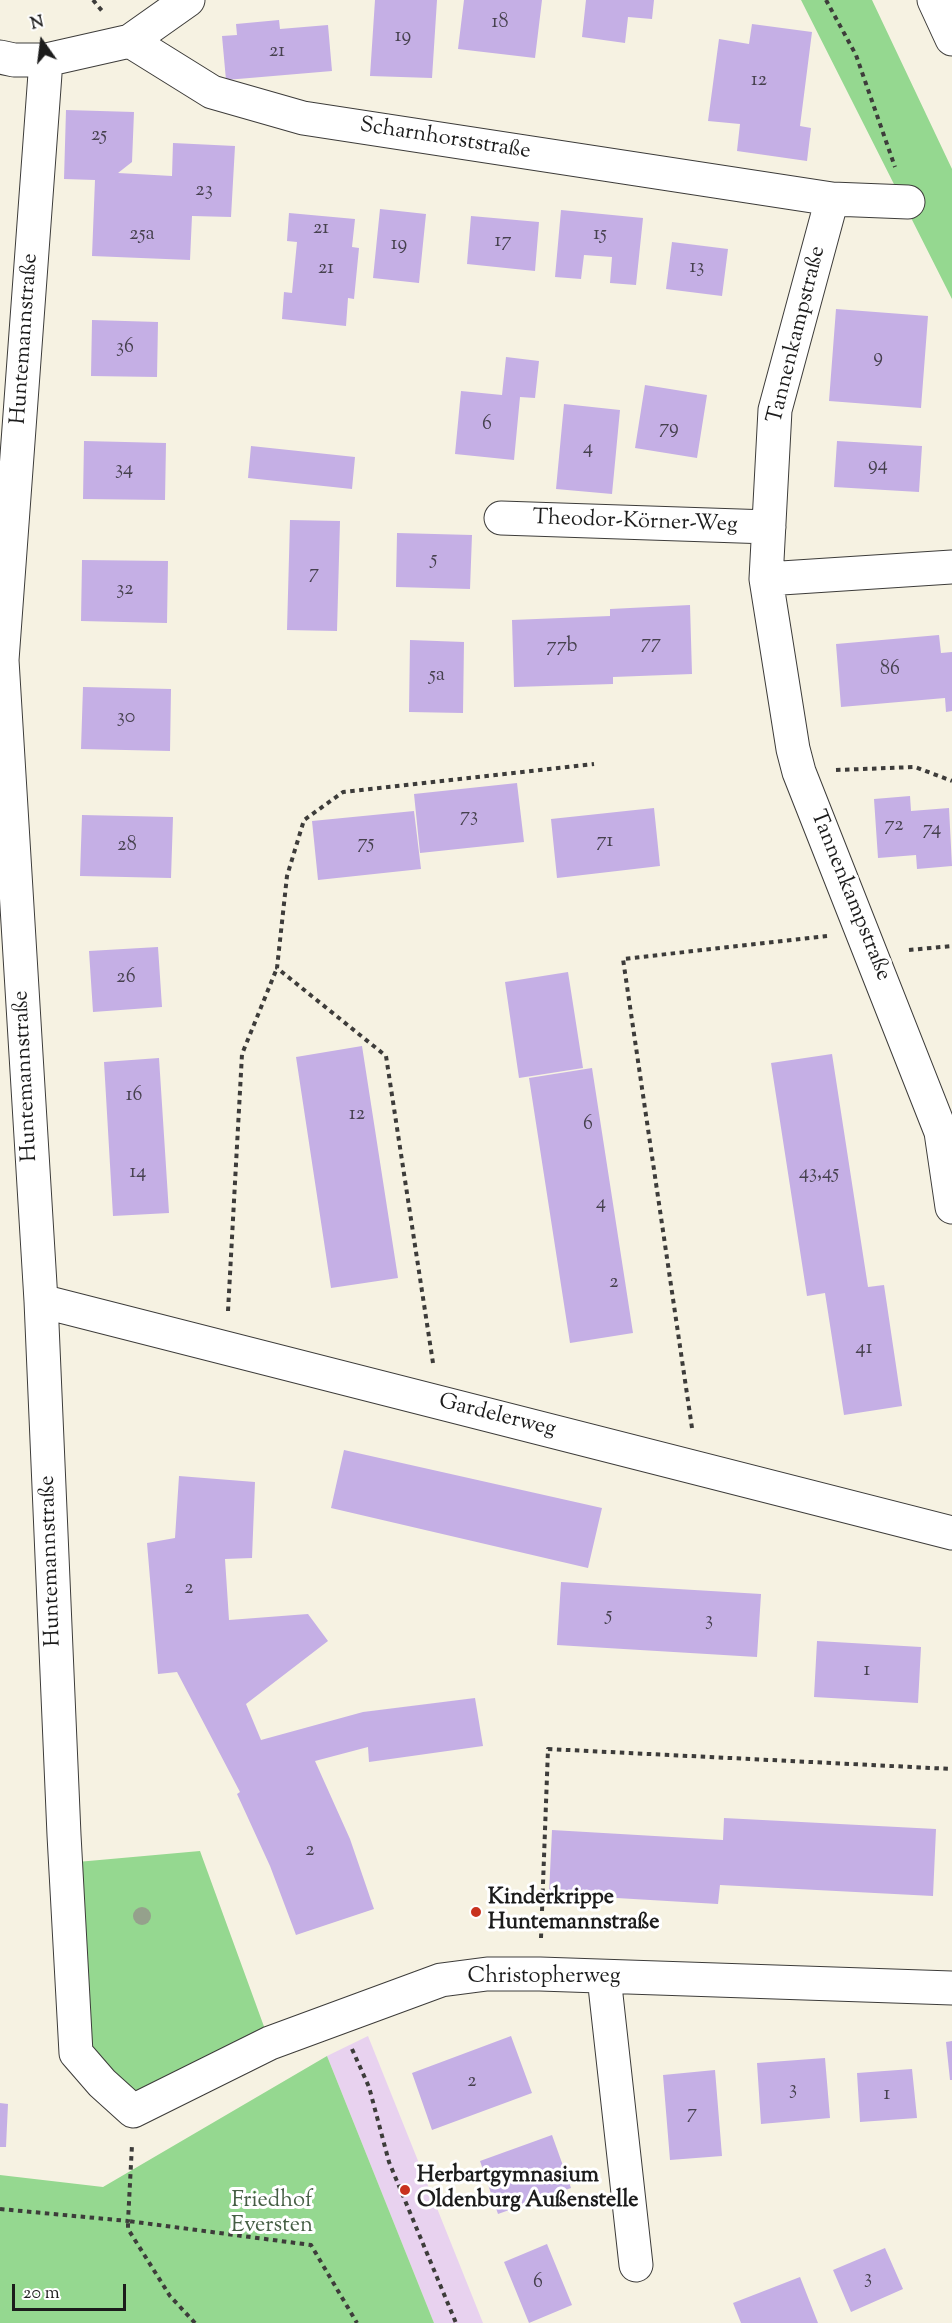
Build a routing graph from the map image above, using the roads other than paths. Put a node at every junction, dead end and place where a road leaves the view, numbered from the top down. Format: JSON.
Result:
{"nodes":[{"id":1,"x":188,"y":0,"type":"edge"},
{"id":2,"x":934,"y":0,"type":"edge"},
{"id":3,"x":952,"y":39,"type":"edge"},
{"id":4,"x":130,"y":41,"type":"junction"},
{"id":5,"x":0,"y":57,"type":"edge"},
{"id":6,"x":46,"y":60,"type":"junction"},
{"id":7,"x":832,"y":199,"type":"junction"},
{"id":8,"x":908,"y":202,"type":"road end"},
{"id":9,"x":501,"y":518,"type":"dead end"},
{"id":10,"x":769,"y":527,"type":"junction"},
{"id":11,"x":952,"y":567,"type":"edge"},
{"id":12,"x":766,"y":579,"type":"junction"},
{"id":13,"x":952,"y":1207,"type":"edge"},
{"id":14,"x":41,"y":1301,"type":"junction"},
{"id":15,"x":952,"y":1533,"type":"edge"},
{"id":16,"x":604,"y":1977,"type":"junction"},
{"id":17,"x":952,"y":1988,"type":"edge"},
{"id":18,"x":133,"y":2111,"type":"joint"},
{"id":19,"x":636,"y":2265,"type":"dead end"}],
"edges":[{"from":1,"to":4,"type":"main road"},
{"from":2,"to":3,"type":"main road"},
{"from":4,"to":6,"type":"main road"},
{"from":4,"to":7,"type":"main road","name":"Scharnhorststraße"},
{"from":5,"to":6,"type":"main road"},
{"from":6,"to":14,"type":"main road","name":"Huntemannstraße"},
{"from":7,"to":8,"type":"main road","name":"Scharnhorststraße"},
{"from":7,"to":10,"type":"main road","name":"Tannenkampstraße"},
{"from":9,"to":10,"type":"main road","name":"Theodor-Körner-Weg"},
{"from":10,"to":12,"type":"main road","name":"Tannenkampstraße"},
{"from":11,"to":12,"type":"main road"},
{"from":12,"to":13,"type":"main road","name":"Tannenkampstraße"},
{"from":14,"to":15,"type":"main road","name":"Gardelerweg"},
{"from":14,"to":18,"type":"main road","name":"Huntemannstraße"},
{"from":16,"to":17,"type":"main road","name":"Christopherweg"},
{"from":16,"to":18,"type":"main road","name":"Christopherweg"},
{"from":16,"to":19,"type":"main road"}]}
